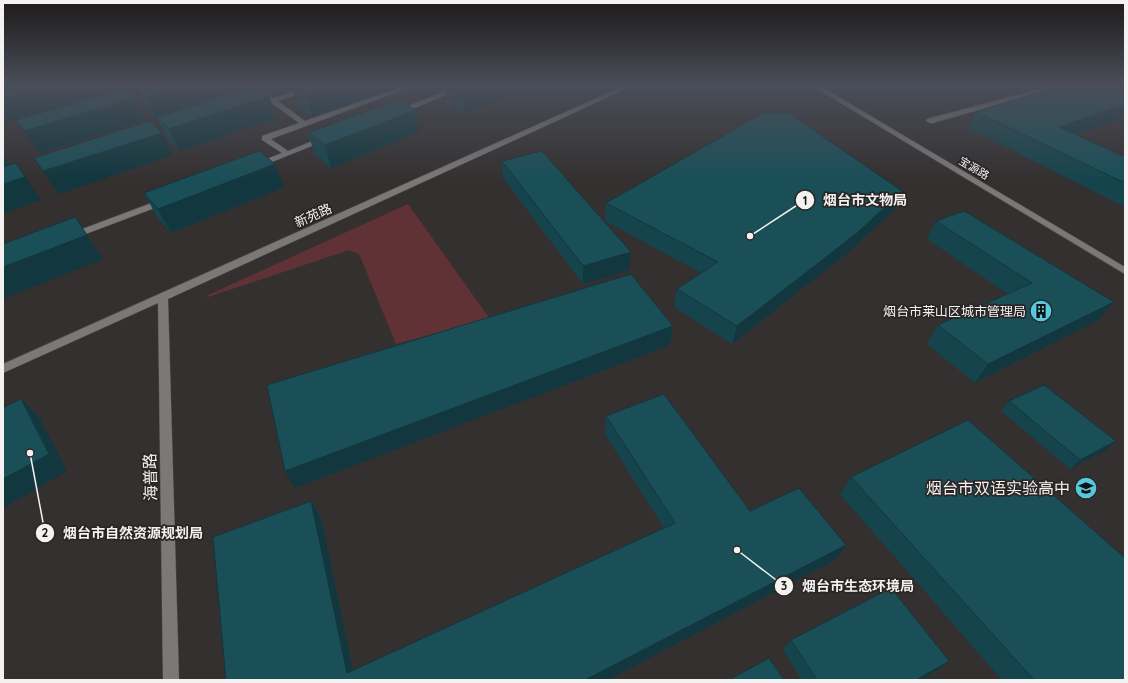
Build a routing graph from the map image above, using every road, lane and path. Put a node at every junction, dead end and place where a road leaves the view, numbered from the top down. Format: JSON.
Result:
{"nodes":[{"id":1,"x":292,"y":116,"type":"edge"},
{"id":2,"x":326,"y":116,"type":"edge"},
{"id":3,"x":564,"y":116,"type":"edge"},
{"id":4,"x":865,"y":116,"type":"edge"},
{"id":5,"x":949,"y":116,"type":"edge"},
{"id":6,"x":930,"y":121,"type":"dead end"},
{"id":7,"x":303,"y":124,"type":"junction"},
{"id":8,"x":332,"y":137,"type":"edge"},
{"id":9,"x":288,"y":154,"type":"junction"},
{"id":10,"x":252,"y":168,"type":"edge"},
{"id":11,"x":171,"y":198,"type":"edge"},
{"id":12,"x":62,"y":240,"type":"edge"},
{"id":13,"x":1125,"y":271,"type":"edge"},
{"id":14,"x":163,"y":298,"type":"junction"},
{"id":15,"x":3,"y":369,"type":"edge"},
{"id":16,"x":171,"y":680,"type":"edge"}],
"edges":[{"from":1,"to":7,"type":"street"},
{"from":2,"to":7,"type":"street"},
{"from":3,"to":14,"type":"street","name":"新苑路"},
{"from":4,"to":13,"type":"street","name":"宝源路"},
{"from":5,"to":6,"type":"street"},
{"from":7,"to":9,"type":"street"},
{"from":8,"to":9,"type":"street"},
{"from":9,"to":10,"type":"street"},
{"from":11,"to":12,"type":"street"},
{"from":14,"to":15,"type":"street","name":"新苑路"},
{"from":14,"to":16,"type":"street","name":"海普路"}]}
